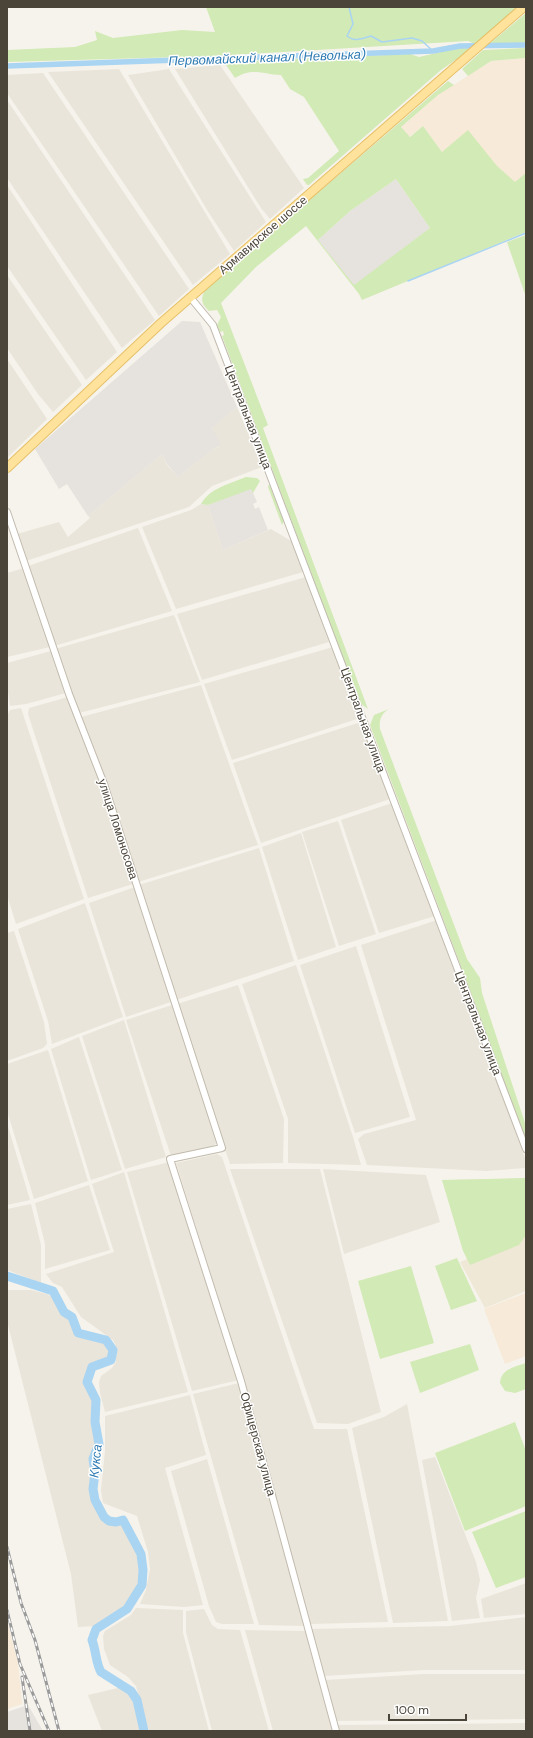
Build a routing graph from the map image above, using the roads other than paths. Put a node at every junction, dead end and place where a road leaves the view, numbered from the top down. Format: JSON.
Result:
{"nodes":[{"id":1,"x":524,"y":7,"type":"edge"},
{"id":2,"x":190,"y":297,"type":"junction"},
{"id":3,"x":7,"y":468,"type":"edge"},
{"id":4,"x":7,"y":512,"type":"edge"},
{"id":5,"x":526,"y":1149,"type":"edge"},
{"id":6,"x":170,"y":1159,"type":"joint"},
{"id":7,"x":336,"y":1731,"type":"edge"}],
"edges":[{"from":1,"to":2,"type":"main road","name":"Армавирское шоссе"},
{"from":2,"to":3,"type":"main road","name":"Армавирское шоссе"},
{"from":2,"to":5,"type":"street","name":"Центральная улица"},
{"from":4,"to":6,"type":"street","name":"улица Ломоносова"},
{"from":6,"to":7,"type":"street","name":"Офицерская улица"}]}
